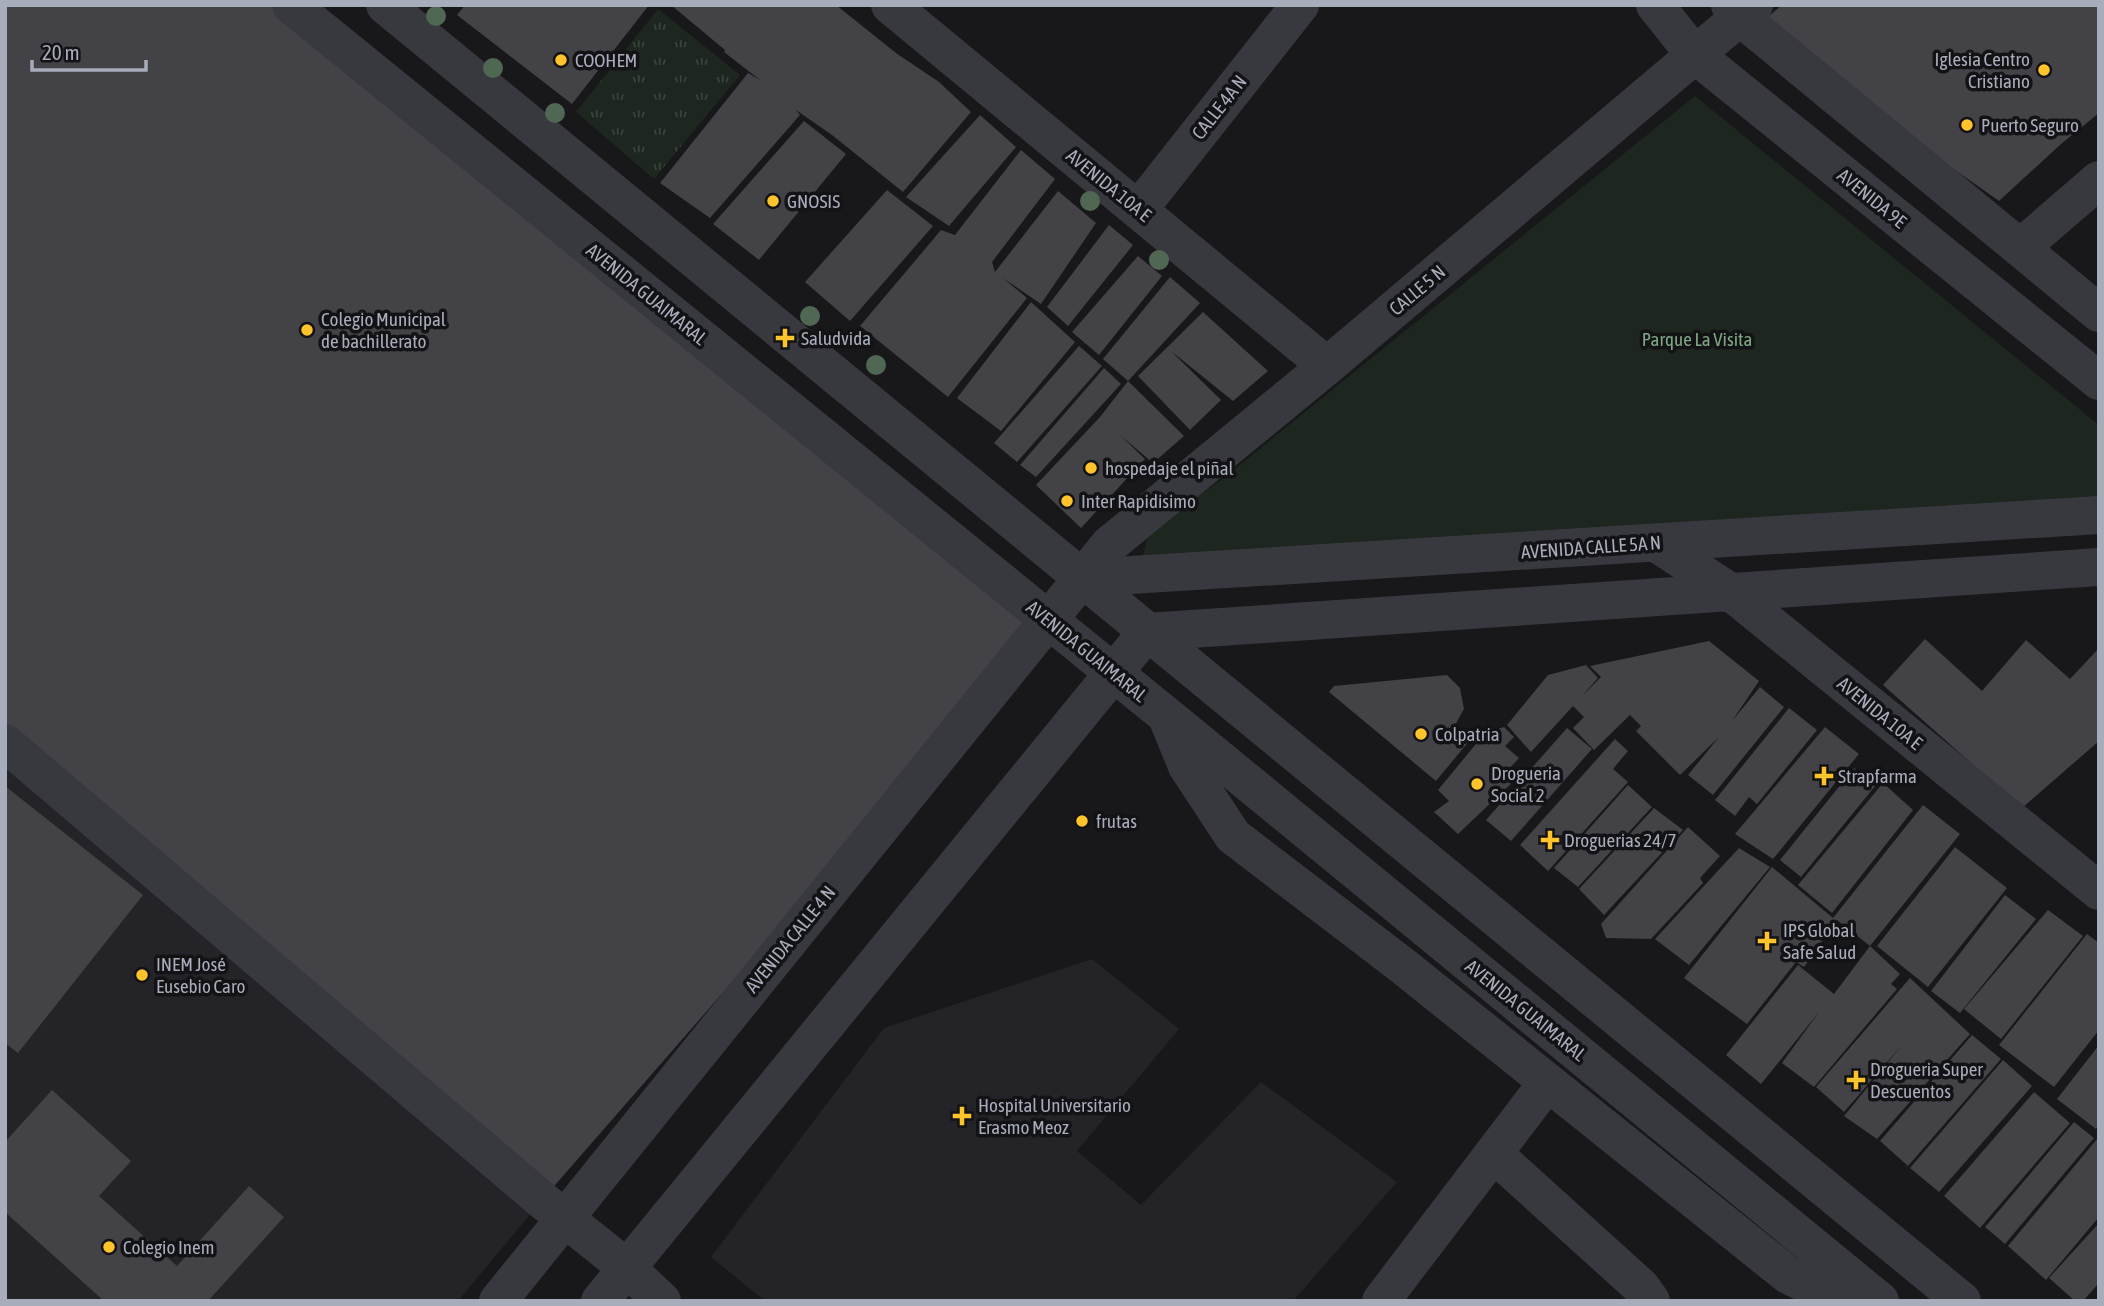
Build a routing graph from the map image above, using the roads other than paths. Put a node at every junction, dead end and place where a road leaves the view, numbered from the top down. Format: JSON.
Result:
{"nodes":[{"id":1,"x":291,"y":5,"type":"edge"},
{"id":2,"x":1300,"y":5,"type":"edge"},
{"id":3,"x":1655,"y":5,"type":"edge"},
{"id":4,"x":892,"y":6,"type":"edge"},
{"id":5,"x":1741,"y":9,"type":"edge"},
{"id":6,"x":401,"y":10,"type":"edge"},
{"id":7,"x":1695,"y":54,"type":"junction"},
{"id":8,"x":2099,"y":180,"type":"edge"},
{"id":9,"x":1139,"y":209,"type":"junction"},
{"id":10,"x":2020,"y":248,"type":"junction"},
{"id":11,"x":2099,"y":313,"type":"edge"},
{"id":12,"x":1327,"y":366,"type":"junction"},
{"id":13,"x":2099,"y":381,"type":"edge"},
{"id":14,"x":2099,"y":515,"type":"edge"},
{"id":15,"x":1656,"y":543,"type":"junction"},
{"id":16,"x":2099,"y":567,"type":"edge"},
{"id":17,"x":1082,"y":578,"type":"junction"},
{"id":18,"x":1732,"y":593,"type":"junction"},
{"id":19,"x":1048,"y":620,"type":"junction"},
{"id":20,"x":1147,"y":632,"type":"junction"},
{"id":21,"x":1113,"y":673,"type":"junction"},
{"id":22,"x":1167,"y":716,"type":"junction"},
{"id":23,"x":5,"y":743,"type":"edge"},
{"id":24,"x":2099,"y":891,"type":"edge"},
{"id":25,"x":1547,"y":1083,"type":"junction"},
{"id":26,"x":1494,"y":1154,"type":"junction"},
{"id":27,"x":565,"y":1219,"type":"junction"},
{"id":28,"x":627,"y":1268,"type":"junction"},
{"id":29,"x":1636,"y":1296,"type":"edge"},
{"id":30,"x":1877,"y":1298,"type":"edge"},
{"id":31,"x":498,"y":1301,"type":"edge"},
{"id":32,"x":600,"y":1301,"type":"edge"},
{"id":33,"x":662,"y":1301,"type":"edge"},
{"id":34,"x":1381,"y":1301,"type":"edge"},
{"id":35,"x":1962,"y":1301,"type":"edge"}],
"edges":[{"from":1,"to":19,"type":"street","name":"AVENIDA GUAIMARAL"},
{"from":2,"to":9,"type":"street","name":"CALLE 4A N"},
{"from":3,"to":7,"type":"street","name":"AVENIDA 9E"},
{"from":4,"to":9,"type":"street","name":"AVENIDA 10A E"},
{"from":5,"to":7,"type":"street","name":"CALLE 5 N"},
{"from":5,"to":10,"type":"street"},
{"from":6,"to":17,"type":"street"},
{"from":7,"to":12,"type":"street","name":"CALLE 5 N"},
{"from":7,"to":13,"type":"street","name":"AVENIDA 9E"},
{"from":8,"to":10,"type":"street"},
{"from":9,"to":12,"type":"street","name":"AVENIDA 10A E"},
{"from":10,"to":11,"type":"street"},
{"from":12,"to":17,"type":"street","name":"CALLE 5 N"},
{"from":14,"to":15,"type":"street","name":"AVENIDA CALLE 5A N"},
{"from":15,"to":17,"type":"street","name":"AVENIDA CALLE 5A N"},
{"from":15,"to":18,"type":"street","name":"AVENIDA 10A E"},
{"from":16,"to":18,"type":"street"},
{"from":17,"to":19,"type":"street","name":"AVENIDA CALLE 4 N"},
{"from":17,"to":20,"type":"street"},
{"from":18,"to":20,"type":"street"},
{"from":18,"to":24,"type":"street","name":"AVENIDA 10A E"},
{"from":19,"to":21,"type":"street","name":"AVENIDA GUAIMARAL"},
{"from":19,"to":27,"type":"street","name":"AVENIDA CALLE 4 N"},
{"from":20,"to":21,"type":"street"},
{"from":20,"to":35,"type":"street"},
{"from":21,"to":22,"type":"street","name":"AVENIDA GUAIMARAL"},
{"from":21,"to":28,"type":"street"},
{"from":22,"to":25,"type":"street"},
{"from":22,"to":30,"type":"street","name":"AVENIDA GUAIMARAL"},
{"from":23,"to":27,"type":"street"},
{"from":25,"to":26,"type":"street"},
{"from":25,"to":30,"type":"street"},
{"from":26,"to":29,"type":"street"},
{"from":26,"to":34,"type":"street"},
{"from":27,"to":28,"type":"street"},
{"from":27,"to":31,"type":"street","name":"AVENIDA CALLE 4 N"},
{"from":28,"to":32,"type":"street"},
{"from":28,"to":33,"type":"street"}]}
